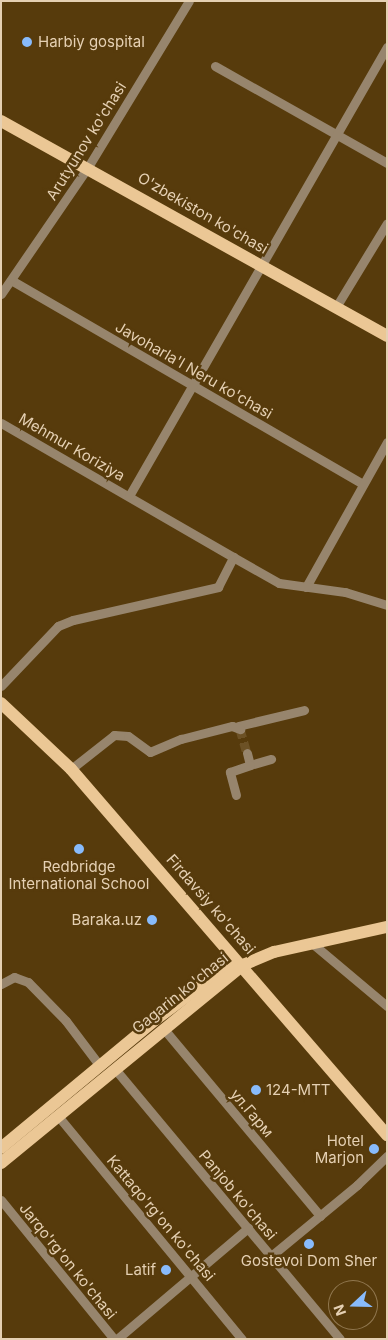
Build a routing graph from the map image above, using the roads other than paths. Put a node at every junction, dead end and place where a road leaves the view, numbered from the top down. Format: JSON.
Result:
{"nodes":[{"id":1,"x":189,"y":1,"type":"edge"},
{"id":2,"x":386,"y":50,"type":"edge"},
{"id":3,"x":215,"y":66,"type":"dead end"},
{"id":4,"x":1,"y":121,"type":"edge"},
{"id":5,"x":335,"y":133,"type":"junction"},
{"id":6,"x":387,"y":163,"type":"edge"},
{"id":7,"x":88,"y":167,"type":"junction"},
{"id":8,"x":387,"y":223,"type":"edge"},
{"id":9,"x":260,"y":265,"type":"junction"},
{"id":10,"x":10,"y":280,"type":"junction"},
{"id":11,"x":1,"y":294,"type":"edge"},
{"id":12,"x":336,"y":307,"type":"junction"},
{"id":13,"x":387,"y":336,"type":"edge"},
{"id":14,"x":191,"y":385,"type":"junction"},
{"id":15,"x":1,"y":423,"type":"edge"},
{"id":16,"x":387,"y":442,"type":"edge"},
{"id":17,"x":363,"y":484,"type":"junction"},
{"id":18,"x":130,"y":496,"type":"junction"},
{"id":19,"x":233,"y":556,"type":"junction"},
{"id":20,"x":306,"y":587,"type":"junction"},
{"id":21,"x":387,"y":605,"type":"edge"},
{"id":22,"x":1,"y":686,"type":"edge"},
{"id":23,"x":1,"y":703,"type":"edge"},
{"id":24,"x":304,"y":710,"type":"dead end"},
{"id":25,"x":247,"y":754,"type":"tunnel mouth"},
{"id":26,"x":271,"y":759,"type":"dead end"},
{"id":27,"x":250,"y":764,"type":"junction"},
{"id":28,"x":71,"y":769,"type":"junction"},
{"id":29,"x":236,"y":795,"type":"dead end"},
{"id":30,"x":387,"y":927,"type":"edge"},
{"id":31,"x":313,"y":944,"type":"junction"},
{"id":32,"x":243,"y":965,"type":"junction"},
{"id":33,"x":1,"y":984,"type":"edge"},
{"id":34,"x":387,"y":1006,"type":"edge"},
{"id":35,"x":163,"y":1028,"type":"junction"},
{"id":36,"x":100,"y":1066,"type":"junction"},
{"id":37,"x":115,"y":1069,"type":"junction"},
{"id":38,"x":58,"y":1116,"type":"junction"},
{"id":39,"x":387,"y":1135,"type":"edge"},
{"id":40,"x":1,"y":1148,"type":"edge"},
{"id":41,"x":387,"y":1156,"type":"edge"},
{"id":42,"x":1,"y":1163,"type":"edge"},
{"id":43,"x":1,"y":1200,"type":"edge"},
{"id":44,"x":320,"y":1216,"type":"junction"},
{"id":45,"x":248,"y":1228,"type":"junction"},
{"id":46,"x":271,"y":1256,"type":"junction"},
{"id":47,"x":192,"y":1276,"type":"junction"},
{"id":48,"x":116,"y":1339,"type":"edge"},
{"id":49,"x":242,"y":1339,"type":"edge"},
{"id":50,"x":340,"y":1339,"type":"edge"}],
"edges":[{"from":1,"to":7,"type":"street","name":"Arutyunov ko'chasi"},
{"from":2,"to":5,"type":"street"},
{"from":3,"to":5,"type":"street"},
{"from":4,"to":7,"type":"main road","name":"O'zbekiston ko'chasi"},
{"from":5,"to":6,"type":"street"},
{"from":5,"to":9,"type":"street"},
{"from":7,"to":9,"type":"main road","name":"O'zbekiston ko'chasi"},
{"from":7,"to":10,"type":"street","name":"Arutyunov ko'chasi"},
{"from":8,"to":12,"type":"street"},
{"from":9,"to":12,"type":"main road","name":"O'zbekiston ko'chasi"},
{"from":9,"to":14,"type":"street"},
{"from":10,"to":11,"type":"street","name":"Arutyunov ko'chasi"},
{"from":10,"to":14,"type":"street","name":"Javoharla'l Neru ko'chasi"},
{"from":12,"to":13,"type":"main road","name":"O'zbekiston ko'chasi"},
{"from":14,"to":17,"type":"street","name":"Javoharla'l Neru ko'chasi"},
{"from":14,"to":18,"type":"street"},
{"from":15,"to":18,"type":"street","name":"Mehmur Koriziya"},
{"from":16,"to":17,"type":"street"},
{"from":17,"to":20,"type":"street"},
{"from":18,"to":19,"type":"street","name":"Mehmur Koriziya"},
{"from":19,"to":20,"type":"street","name":"Mehmur Koriziya"},
{"from":19,"to":22,"type":"street"},
{"from":20,"to":21,"type":"street","name":"Mehmur Koriziya"},
{"from":23,"to":28,"type":"main road","name":"Firdavsiy ko'chasi"},
{"from":24,"to":28,"type":"street"},
{"from":25,"to":27,"type":"street"},
{"from":26,"to":27,"type":"street"},
{"from":27,"to":29,"type":"street"},
{"from":28,"to":32,"type":"main road","name":"Firdavsiy ko'chasi"},
{"from":30,"to":31,"type":"main road"},
{"from":31,"to":32,"type":"main road"},
{"from":31,"to":34,"type":"street"},
{"from":32,"to":35,"type":"main road","name":"Gagarin ko'chasi"},
{"from":32,"to":36,"type":"main road","name":"Gagarin ko'chasi"},
{"from":32,"to":39,"type":"main road","name":"Firdavsiy ko'chasi"},
{"from":33,"to":36,"type":"street"},
{"from":35,"to":37,"type":"main road","name":"Gagarin ko'chasi"},
{"from":35,"to":44,"type":"street","name":"ул.Гарм"},
{"from":36,"to":40,"type":"main road","name":"Gagarin ko'chasi"},
{"from":37,"to":38,"type":"main road","name":"Gagarin ko'chasi"},
{"from":37,"to":45,"type":"street","name":"Panjob ko'chasi"},
{"from":38,"to":42,"type":"main road","name":"Gagarin ko'chasi"},
{"from":38,"to":47,"type":"street","name":"Kattaqo'rg'on ko'chasi"},
{"from":41,"to":44,"type":"street"},
{"from":43,"to":48,"type":"street","name":"Jarqo'rg'on ko'chasi"},
{"from":44,"to":46,"type":"street"},
{"from":45,"to":46,"type":"street","name":"Panjob ko'chasi"},
{"from":45,"to":47,"type":"street"},
{"from":46,"to":50,"type":"street","name":"Panjob ko'chasi"},
{"from":47,"to":48,"type":"street"},
{"from":47,"to":49,"type":"street","name":"Kattaqo'rg'on ko'chasi"}]}
